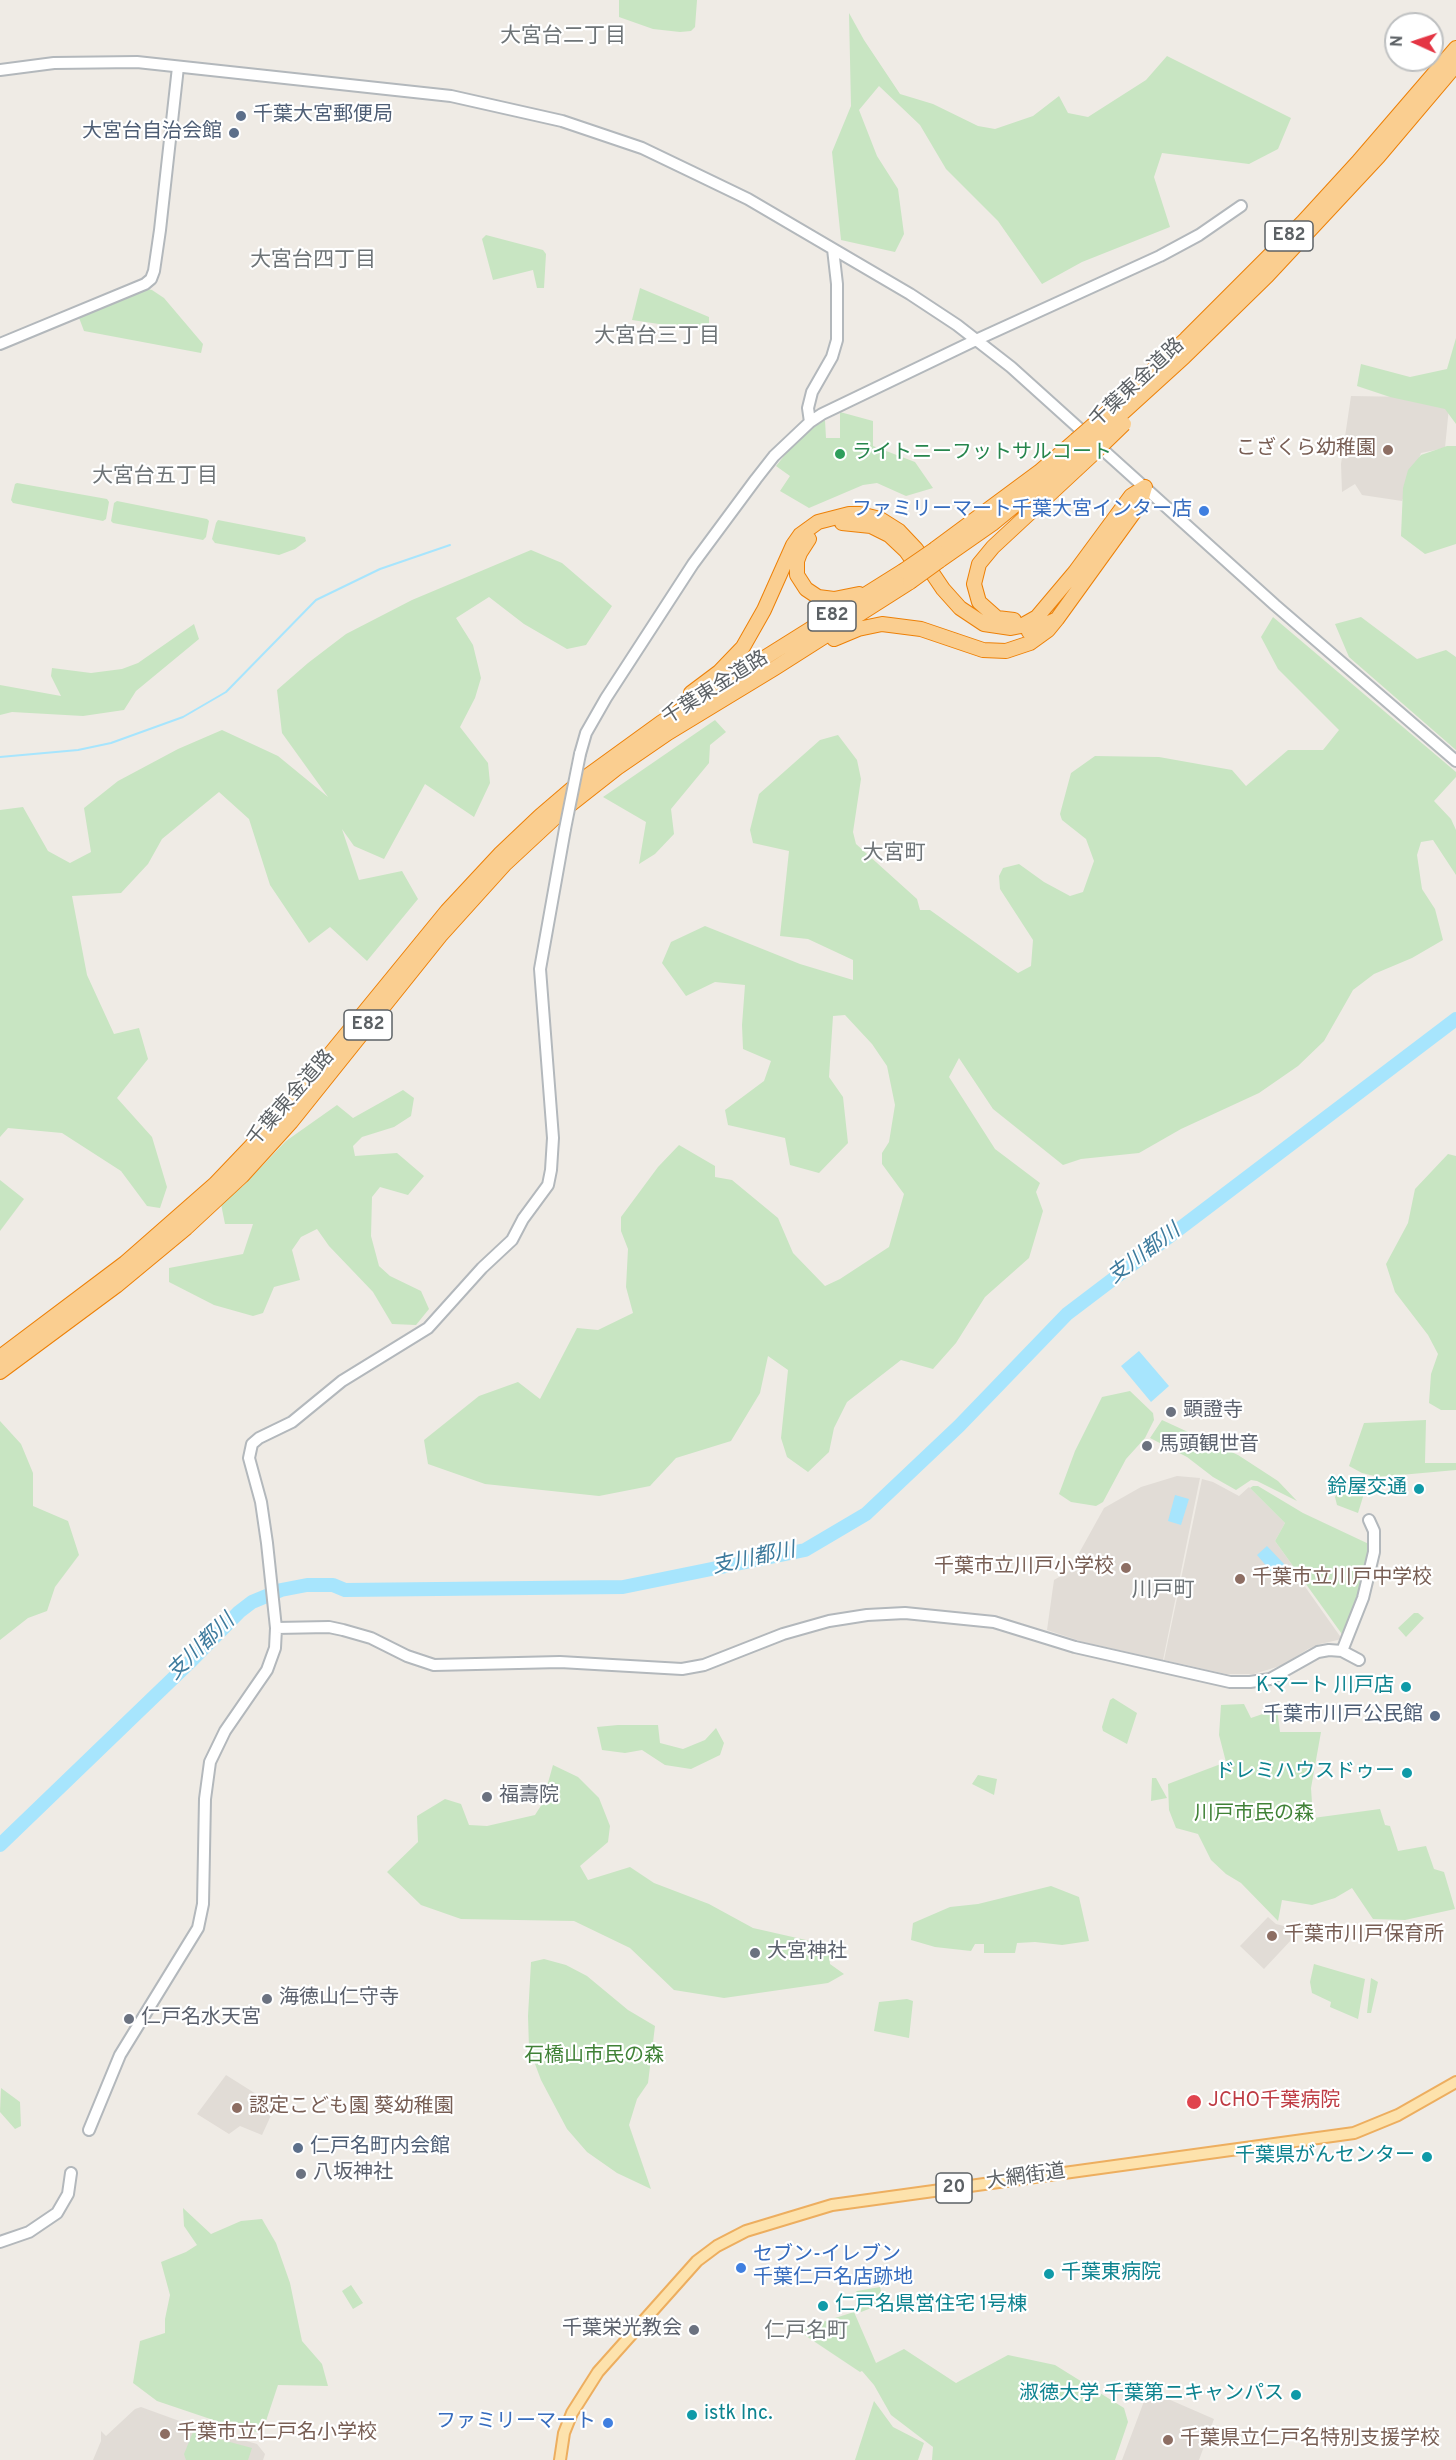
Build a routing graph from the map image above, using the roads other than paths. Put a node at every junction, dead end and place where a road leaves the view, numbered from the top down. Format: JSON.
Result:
{"nodes":[{"id":1,"x":1456,"y":48,"type":"edge"},
{"id":2,"x":1456,"y":65,"type":"edge"},
{"id":3,"x":178,"y":67,"type":"junction"},
{"id":4,"x":0,"y":70,"type":"edge"},
{"id":5,"x":1241,"y":206,"type":"dead end"},
{"id":6,"x":833,"y":249,"type":"junction"},
{"id":7,"x":976,"y":340,"type":"junction"},
{"id":8,"x":0,"y":344,"type":"edge"},
{"id":9,"x":1117,"y":418,"type":"junction"},
{"id":10,"x":810,"y":423,"type":"junction"},
{"id":11,"x":1084,"y":448,"type":"junction"},
{"id":12,"x":1145,"y":487,"type":"junction"},
{"id":13,"x":906,"y":576,"type":"junction"},
{"id":14,"x":870,"y":593,"type":"junction"},
{"id":15,"x":1041,"y":611,"type":"junction"},
{"id":16,"x":1057,"y":619,"type":"junction"},
{"id":17,"x":821,"y":639,"type":"junction"},
{"id":18,"x":724,"y":676,"type":"junction"},
{"id":19,"x":1456,"y":761,"type":"edge"},
{"id":20,"x":0,"y":1358,"type":"edge"},
{"id":21,"x":0,"y":1372,"type":"edge"},
{"id":22,"x":1369,"y":1520,"type":"dead end"},
{"id":23,"x":276,"y":1628,"type":"junction"},
{"id":24,"x":1342,"y":1652,"type":"junction"},
{"id":25,"x":1359,"y":1660,"type":"dead end"},
{"id":26,"x":1456,"y":2082,"type":"edge"},
{"id":27,"x":89,"y":2130,"type":"dead end"},
{"id":28,"x":71,"y":2172,"type":"dead end"},
{"id":29,"x":0,"y":2242,"type":"edge"},
{"id":30,"x":560,"y":2460,"type":"edge"}],
"edges":[{"from":1,"to":9,"type":"highway","name":"千葉東金道路","number":"E82"},
{"from":2,"to":9,"type":"highway","name":"千葉東金道路","number":"E82"},
{"from":3,"to":4,"type":"street"},
{"from":3,"to":6,"type":"street"},
{"from":3,"to":8,"type":"street"},
{"from":5,"to":7,"type":"street"},
{"from":6,"to":7,"type":"street"},
{"from":6,"to":10,"type":"street"},
{"from":7,"to":10,"type":"street"},
{"from":7,"to":12,"type":"street"},
{"from":9,"to":11,"type":"highway","bridge":true},
{"from":9,"to":11,"type":"highway","name":"千葉東金道路","number":"E82","bridge":true},
{"from":10,"to":23,"type":"street","bridge":true},
{"from":11,"to":13,"type":"highway","name":"千葉東金道路","number":"E82","bridge":true},
{"from":11,"to":15,"type":"highway"},
{"from":12,"to":15,"type":"highway"},
{"from":12,"to":16,"type":"highway"},
{"from":12,"to":19,"type":"street"},
{"from":13,"to":14,"type":"highway","name":"千葉東金道路","number":"E82"},
{"from":13,"to":17,"type":"highway","name":"千葉東金道路","number":"E82"},
{"from":14,"to":16,"type":"highway"},
{"from":14,"to":18,"type":"highway","name":"千葉東金道路","number":"E82"},
{"from":15,"to":18,"type":"highway"},
{"from":16,"to":17,"type":"highway"},
{"from":17,"to":21,"type":"highway","name":"千葉東金道路","number":"E82"},
{"from":18,"to":20,"type":"highway","name":"千葉東金道路","number":"E82"},
{"from":22,"to":24,"type":"street"},
{"from":23,"to":24,"type":"street"},
{"from":23,"to":27,"type":"street"},
{"from":24,"to":25,"type":"street"},
{"from":26,"to":30,"type":"main road","name":"大網街道","number":"20"},
{"from":28,"to":29,"type":"street"}]}
